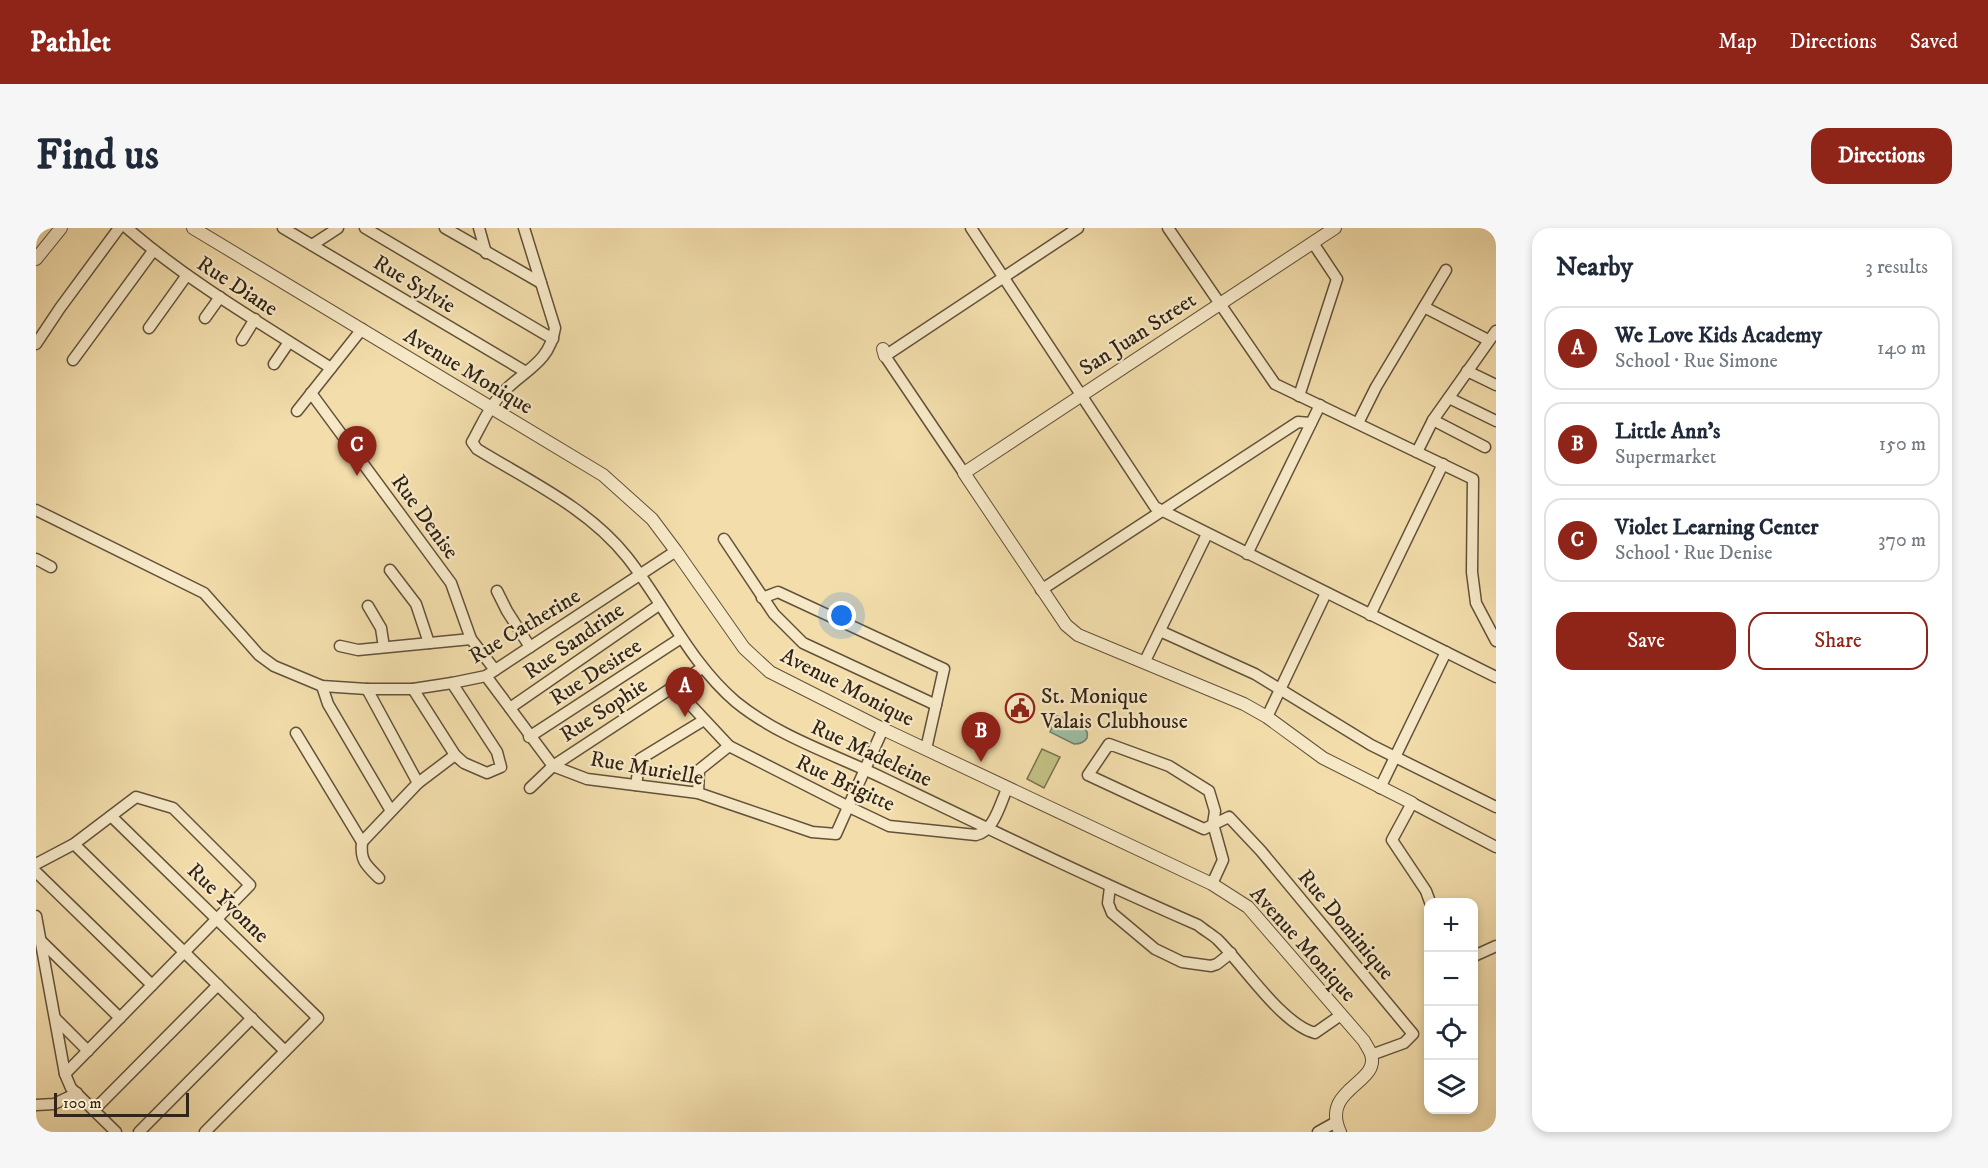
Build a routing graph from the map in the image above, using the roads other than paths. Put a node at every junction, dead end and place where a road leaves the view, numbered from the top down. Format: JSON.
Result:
{"nodes":[{"id":1,"x":61,"y":228,"type":"edge"},
{"id":2,"x":119,"y":228,"type":"edge"},
{"id":3,"x":127,"y":228,"type":"edge"},
{"id":4,"x":193,"y":228,"type":"edge"},
{"id":5,"x":283,"y":228,"type":"edge"},
{"id":6,"x":338,"y":228,"type":"edge"},
{"id":7,"x":365,"y":228,"type":"edge"},
{"id":8,"x":445,"y":228,"type":"edge"},
{"id":9,"x":479,"y":228,"type":"edge"},
{"id":10,"x":524,"y":228,"type":"edge"},
{"id":11,"x":971,"y":228,"type":"edge"},
{"id":12,"x":1078,"y":228,"type":"edge"},
{"id":13,"x":1168,"y":228,"type":"edge"},
{"id":14,"x":1335,"y":228,"type":"edge"},
{"id":15,"x":1313,"y":243,"type":"junction"},
{"id":16,"x":312,"y":245,"type":"junction"},
{"id":17,"x":153,"y":251,"type":"junction"},
{"id":18,"x":486,"y":252,"type":"junction"},
{"id":19,"x":36,"y":259,"type":"edge"},
{"id":20,"x":1446,"y":270,"type":"dead end"},
{"id":21,"x":187,"y":275,"type":"junction"},
{"id":22,"x":1003,"y":278,"type":"junction"},
{"id":23,"x":541,"y":283,"type":"junction"},
{"id":24,"x":220,"y":297,"type":"junction"},
{"id":25,"x":1220,"y":303,"type":"junction"},
{"id":26,"x":1424,"y":307,"type":"junction"},
{"id":27,"x":205,"y":318,"type":"dead end"},
{"id":28,"x":255,"y":319,"type":"junction"},
{"id":29,"x":149,"y":328,"type":"dead end"},
{"id":30,"x":362,"y":329,"type":"junction"},
{"id":31,"x":1496,"y":331,"type":"edge"},
{"id":32,"x":553,"y":339,"type":"junction"},
{"id":33,"x":242,"y":340,"type":"dead end"},
{"id":34,"x":1488,"y":340,"type":"junction"},
{"id":35,"x":289,"y":342,"type":"junction"},
{"id":36,"x":36,"y":344,"type":"edge"},
{"id":37,"x":73,"y":360,"type":"dead end"},
{"id":38,"x":274,"y":364,"type":"dead end"},
{"id":39,"x":331,"y":368,"type":"junction"},
{"id":40,"x":1467,"y":371,"type":"junction"},
{"id":41,"x":526,"y":372,"type":"junction"},
{"id":42,"x":1496,"y":385,"type":"edge"},
{"id":43,"x":311,"y":393,"type":"junction"},
{"id":44,"x":1081,"y":395,"type":"junction"},
{"id":45,"x":1299,"y":396,"type":"junction"},
{"id":46,"x":1449,"y":398,"type":"junction"},
{"id":47,"x":1320,"y":405,"type":"junction"},
{"id":48,"x":492,"y":407,"type":"junction"},
{"id":49,"x":297,"y":411,"type":"dead end"},
{"id":50,"x":1433,"y":420,"type":"junction"},
{"id":51,"x":1496,"y":421,"type":"edge"},
{"id":52,"x":1311,"y":423,"type":"junction"},
{"id":53,"x":1358,"y":423,"type":"junction"},
{"id":54,"x":1485,"y":447,"type":"dead end"},
{"id":55,"x":1417,"y":452,"type":"junction"},
{"id":56,"x":1443,"y":464,"type":"junction"},
{"id":57,"x":964,"y":473,"type":"junction"},
{"id":58,"x":36,"y":510,"type":"edge"},
{"id":59,"x":1160,"y":512,"type":"junction"},
{"id":60,"x":1207,"y":534,"type":"junction"},
{"id":61,"x":723,"y":539,"type":"dead end"},
{"id":62,"x":676,"y":551,"type":"junction"},
{"id":63,"x":1247,"y":554,"type":"junction"},
{"id":64,"x":36,"y":559,"type":"edge"},
{"id":65,"x":51,"y":567,"type":"dead end"},
{"id":66,"x":390,"y":570,"type":"dead end"},
{"id":67,"x":640,"y":575,"type":"junction"},
{"id":68,"x":1041,"y":590,"type":"junction"},
{"id":69,"x":497,"y":591,"type":"dead end"},
{"id":70,"x":1326,"y":593,"type":"junction"},
{"id":71,"x":762,"y":598,"type":"junction"},
{"id":72,"x":659,"y":605,"type":"junction"},
{"id":73,"x":368,"y":606,"type":"dead end"},
{"id":74,"x":1370,"y":615,"type":"junction"},
{"id":75,"x":1160,"y":631,"type":"junction"},
{"id":76,"x":681,"y":638,"type":"junction"},
{"id":77,"x":471,"y":639,"type":"junction"},
{"id":78,"x":1496,"y":641,"type":"edge"},
{"id":79,"x":429,"y":643,"type":"junction"},
{"id":80,"x":340,"y":646,"type":"dead end"},
{"id":81,"x":384,"y":647,"type":"junction"},
{"id":82,"x":530,"y":647,"type":"junction"},
{"id":83,"x":1446,"y":652,"type":"junction"},
{"id":84,"x":1145,"y":662,"type":"junction"},
{"id":85,"x":702,"y":668,"type":"junction"},
{"id":86,"x":491,"y":673,"type":"junction"},
{"id":87,"x":1496,"y":676,"type":"edge"},
{"id":88,"x":452,"y":684,"type":"junction"},
{"id":89,"x":322,"y":686,"type":"junction"},
{"id":90,"x":673,"y":686,"type":"junction"},
{"id":91,"x":367,"y":689,"type":"junction"},
{"id":92,"x":412,"y":689,"type":"junction"},
{"id":93,"x":1280,"y":689,"type":"junction"},
{"id":94,"x":936,"y":705,"type":"junction"},
{"id":95,"x":510,"y":708,"type":"junction"},
{"id":96,"x":1267,"y":717,"type":"junction"},
{"id":97,"x":704,"y":720,"type":"junction"},
{"id":98,"x":883,"y":729,"type":"junction"},
{"id":99,"x":296,"y":733,"type":"dead end"},
{"id":100,"x":529,"y":737,"type":"junction"},
{"id":101,"x":729,"y":746,"type":"junction"},
{"id":102,"x":926,"y":749,"type":"junction"},
{"id":103,"x":455,"y":754,"type":"junction"},
{"id":104,"x":1395,"y":757,"type":"junction"},
{"id":105,"x":553,"y":766,"type":"junction"},
{"id":106,"x":866,"y":770,"type":"junction"},
{"id":107,"x":418,"y":783,"type":"junction"},
{"id":108,"x":636,"y":785,"type":"junction"},
{"id":109,"x":530,"y":788,"type":"dead end"},
{"id":110,"x":1380,"y":788,"type":"junction"},
{"id":111,"x":1007,"y":789,"type":"junction"},
{"id":112,"x":698,"y":793,"type":"junction"},
{"id":113,"x":1412,"y":803,"type":"junction"},
{"id":114,"x":849,"y":807,"type":"junction"},
{"id":115,"x":1496,"y":807,"type":"edge"},
{"id":116,"x":391,"y":812,"type":"junction"},
{"id":117,"x":111,"y":816,"type":"junction"},
{"id":118,"x":1213,"y":825,"type":"junction"},
{"id":119,"x":988,"y":829,"type":"junction"},
{"id":120,"x":362,"y":842,"type":"junction"},
{"id":121,"x":74,"y":844,"type":"junction"},
{"id":122,"x":1496,"y":847,"type":"edge"},
{"id":123,"x":36,"y":864,"type":"edge"},
{"id":124,"x":36,"y":872,"type":"edge"},
{"id":125,"x":379,"y":878,"type":"dead end"},
{"id":126,"x":1212,"y":884,"type":"junction"},
{"id":127,"x":1110,"y":887,"type":"junction"},
{"id":128,"x":1428,"y":898,"type":"edge"},
{"id":129,"x":36,"y":916,"type":"edge"},
{"id":130,"x":218,"y":918,"type":"junction"},
{"id":131,"x":40,"y":940,"type":"junction"},
{"id":132,"x":1496,"y":946,"type":"edge"},
{"id":133,"x":185,"y":953,"type":"junction"},
{"id":134,"x":1230,"y":954,"type":"junction"},
{"id":135,"x":1478,"y":954,"type":"edge"},
{"id":136,"x":218,"y":985,"type":"junction"},
{"id":137,"x":153,"y":986,"type":"junction"},
{"id":138,"x":1341,"y":1015,"type":"junction"},
{"id":139,"x":120,"y":1018,"type":"junction"},
{"id":140,"x":252,"y":1018,"type":"junction"},
{"id":141,"x":56,"y":1019,"type":"junction"},
{"id":142,"x":88,"y":1051,"type":"junction"},
{"id":143,"x":285,"y":1051,"type":"junction"},
{"id":144,"x":1371,"y":1054,"type":"junction"},
{"id":145,"x":65,"y":1074,"type":"junction"},
{"id":146,"x":77,"y":1093,"type":"junction"},
{"id":147,"x":36,"y":1105,"type":"edge"},
{"id":148,"x":94,"y":1110,"type":"junction"},
{"id":149,"x":1338,"y":1127,"type":"edge"},
{"id":150,"x":116,"y":1132,"type":"edge"},
{"id":151,"x":139,"y":1132,"type":"edge"},
{"id":152,"x":205,"y":1132,"type":"edge"},
{"id":153,"x":1318,"y":1132,"type":"edge"}],
"edges":[{"from":1,"to":19,"type":"street"},
{"from":2,"to":36,"type":"street"},
{"from":3,"to":17,"type":"street","name":"Rue Diane"},
{"from":4,"to":30,"type":"street","name":"Avenue Monique"},
{"from":5,"to":16,"type":"street","name":"Rue Sylvie"},
{"from":6,"to":16,"type":"street"},
{"from":7,"to":32,"type":"street"},
{"from":8,"to":18,"type":"street"},
{"from":9,"to":18,"type":"street"},
{"from":10,"to":23,"type":"street"},
{"from":11,"to":22,"type":"street"},
{"from":12,"to":22,"type":"street"},
{"from":13,"to":25,"type":"street"},
{"from":14,"to":15,"type":"street","name":"San Juan Street"},
{"from":15,"to":25,"type":"street","name":"San Juan Street"},
{"from":15,"to":45,"type":"street"},
{"from":16,"to":41,"type":"street","name":"Rue Sylvie"},
{"from":17,"to":21,"type":"street","name":"Rue Diane"},
{"from":17,"to":37,"type":"street"},
{"from":18,"to":23,"type":"street"},
{"from":20,"to":26,"type":"street"},
{"from":21,"to":24,"type":"street","name":"Rue Diane"},
{"from":21,"to":29,"type":"street"},
{"from":22,"to":44,"type":"street"},
{"from":22,"to":57,"type":"street"},
{"from":23,"to":32,"type":"street"},
{"from":24,"to":27,"type":"street"},
{"from":24,"to":28,"type":"street","name":"Rue Diane"},
{"from":25,"to":44,"type":"street","name":"San Juan Street"},
{"from":25,"to":45,"type":"street"},
{"from":26,"to":34,"type":"street"},
{"from":26,"to":53,"type":"street"},
{"from":28,"to":33,"type":"street"},
{"from":28,"to":35,"type":"street","name":"Rue Diane"},
{"from":30,"to":39,"type":"street"},
{"from":30,"to":48,"type":"street","name":"Avenue Monique"},
{"from":31,"to":34,"type":"street"},
{"from":32,"to":41,"type":"street"},
{"from":34,"to":40,"type":"street"},
{"from":35,"to":38,"type":"street"},
{"from":35,"to":39,"type":"street","name":"Rue Diane"},
{"from":39,"to":43,"type":"street"},
{"from":40,"to":42,"type":"street"},
{"from":40,"to":46,"type":"street"},
{"from":41,"to":48,"type":"street"},
{"from":43,"to":49,"type":"street"},
{"from":43,"to":77,"type":"street","name":"Rue Denise"},
{"from":44,"to":57,"type":"street","name":"San Juan Street"},
{"from":44,"to":59,"type":"street"},
{"from":45,"to":47,"type":"street"},
{"from":46,"to":50,"type":"street"},
{"from":46,"to":51,"type":"street"},
{"from":47,"to":52,"type":"street"},
{"from":47,"to":53,"type":"street"},
{"from":48,"to":62,"type":"street","name":"Avenue Monique"},
{"from":48,"to":67,"type":"street","name":"Rue Madeleine"},
{"from":50,"to":54,"type":"street"},
{"from":50,"to":55,"type":"street"},
{"from":52,"to":59,"type":"street"},
{"from":52,"to":63,"type":"street"},
{"from":53,"to":55,"type":"street"},
{"from":55,"to":56,"type":"street"},
{"from":56,"to":74,"type":"street"},
{"from":56,"to":78,"type":"street"},
{"from":57,"to":68,"type":"street"},
{"from":58,"to":89,"type":"street","name":"Rue Catherine"},
{"from":59,"to":60,"type":"street"},
{"from":59,"to":68,"type":"street"},
{"from":60,"to":63,"type":"street"},
{"from":60,"to":75,"type":"street"},
{"from":61,"to":71,"type":"street"},
{"from":62,"to":67,"type":"street","name":"Rue Catherine"},
{"from":62,"to":98,"type":"street","name":"Avenue Monique"},
{"from":63,"to":70,"type":"street"},
{"from":64,"to":65,"type":"street"},
{"from":66,"to":79,"type":"street"},
{"from":67,"to":72,"type":"street","name":"Rue Madeleine"},
{"from":67,"to":82,"type":"street","name":"Rue Catherine"},
{"from":68,"to":84,"type":"street"},
{"from":69,"to":82,"type":"street"},
{"from":70,"to":74,"type":"street"},
{"from":70,"to":93,"type":"street"},
{"from":71,"to":94,"type":"street"},
{"from":71,"to":94,"type":"street"},
{"from":72,"to":76,"type":"street","name":"Rue Madeleine"},
{"from":72,"to":95,"type":"street","name":"Rue Sandrine"},
{"from":73,"to":81,"type":"street"},
{"from":74,"to":83,"type":"street"},
{"from":75,"to":84,"type":"street"},
{"from":75,"to":93,"type":"street"},
{"from":76,"to":85,"type":"street","name":"Rue Madeleine"},
{"from":76,"to":100,"type":"street","name":"Rue Desiree"},
{"from":77,"to":79,"type":"street"},
{"from":77,"to":86,"type":"street","name":"Rue Denise"},
{"from":79,"to":81,"type":"street"},
{"from":80,"to":81,"type":"street"},
{"from":82,"to":86,"type":"street","name":"Rue Catherine"},
{"from":83,"to":87,"type":"street"},
{"from":83,"to":104,"type":"street"},
{"from":84,"to":96,"type":"street"},
{"from":85,"to":90,"type":"street","name":"Rue Sophie"},
{"from":85,"to":106,"type":"street","name":"Rue Madeleine"},
{"from":86,"to":88,"type":"street","name":"Rue Catherine"},
{"from":86,"to":95,"type":"street","name":"Rue Murielle"},
{"from":88,"to":92,"type":"street","name":"Rue Catherine"},
{"from":88,"to":103,"type":"street"},
{"from":89,"to":91,"type":"street","name":"Rue Catherine"},
{"from":89,"to":116,"type":"street"},
{"from":90,"to":97,"type":"street","name":"Rue Brigitte"},
{"from":90,"to":105,"type":"street","name":"Rue Sophie"},
{"from":91,"to":92,"type":"street","name":"Rue Catherine"},
{"from":91,"to":107,"type":"street"},
{"from":92,"to":103,"type":"street"},
{"from":93,"to":96,"type":"street"},
{"from":93,"to":104,"type":"street"},
{"from":94,"to":102,"type":"street"},
{"from":95,"to":100,"type":"street","name":"Rue Murielle"},
{"from":96,"to":110,"type":"street"},
{"from":97,"to":101,"type":"street","name":"Rue Brigitte"},
{"from":97,"to":108,"type":"street"},
{"from":98,"to":102,"type":"street","name":"Avenue Monique"},
{"from":98,"to":106,"type":"street","name":"Rue Murielle"},
{"from":99,"to":120,"type":"street"},
{"from":100,"to":105,"type":"street","name":"Rue Murielle"},
{"from":101,"to":112,"type":"street"},
{"from":101,"to":114,"type":"street","name":"Rue Brigitte"},
{"from":102,"to":111,"type":"street","name":"Avenue Monique"},
{"from":103,"to":107,"type":"street"},
{"from":104,"to":110,"type":"street"},
{"from":104,"to":115,"type":"street"},
{"from":105,"to":108,"type":"street","name":"Rue Murielle"},
{"from":105,"to":109,"type":"street","name":"Rue Sophie"},
{"from":106,"to":114,"type":"street","name":"Rue Murielle"},
{"from":106,"to":119,"type":"street","name":"Rue Madeleine"},
{"from":107,"to":116,"type":"street"},
{"from":108,"to":112,"type":"street","name":"Rue Murielle"},
{"from":110,"to":113,"type":"street"},
{"from":111,"to":119,"type":"street"},
{"from":111,"to":126,"type":"street","name":"Avenue Monique"},
{"from":112,"to":114,"type":"street","name":"Rue Murielle"},
{"from":113,"to":122,"type":"street"},
{"from":113,"to":128,"type":"street"},
{"from":114,"to":119,"type":"street","name":"Rue Brigitte"},
{"from":116,"to":120,"type":"street"},
{"from":117,"to":121,"type":"street"},
{"from":117,"to":130,"type":"street","name":"Rue Yvonne"},
{"from":117,"to":130,"type":"street"},
{"from":118,"to":118,"type":"street"},
{"from":118,"to":126,"type":"street"},
{"from":118,"to":144,"type":"street","name":"Rue Dominique"},
{"from":119,"to":127,"type":"street","name":"Rue Madeleine"},
{"from":120,"to":125,"type":"street"},
{"from":121,"to":123,"type":"street"},
{"from":121,"to":133,"type":"street"},
{"from":124,"to":137,"type":"street"},
{"from":126,"to":138,"type":"street","name":"Avenue Monique"},
{"from":127,"to":134,"type":"street","name":"Rue Madeleine"},
{"from":127,"to":134,"type":"street"},
{"from":129,"to":131,"type":"street"},
{"from":130,"to":133,"type":"street"},
{"from":130,"to":143,"type":"street","name":"Rue Yvonne"},
{"from":131,"to":139,"type":"street"},
{"from":131,"to":141,"type":"street"},
{"from":132,"to":135,"type":"street"},
{"from":133,"to":136,"type":"street"},
{"from":133,"to":137,"type":"street"},
{"from":134,"to":138,"type":"street","name":"Rue Madeleine"},
{"from":136,"to":140,"type":"street"},
{"from":136,"to":148,"type":"street"},
{"from":137,"to":139,"type":"street"},
{"from":138,"to":144,"type":"street","name":"Avenue Monique"},
{"from":139,"to":142,"type":"street"},
{"from":140,"to":143,"type":"street"},
{"from":140,"to":151,"type":"street"},
{"from":141,"to":142,"type":"street"},
{"from":141,"to":145,"type":"street"},
{"from":142,"to":145,"type":"street"},
{"from":143,"to":152,"type":"street"},
{"from":144,"to":149,"type":"street"},
{"from":145,"to":146,"type":"street"},
{"from":146,"to":147,"type":"street"},
{"from":146,"to":148,"type":"street"},
{"from":148,"to":150,"type":"street"},
{"from":149,"to":153,"type":"street"}]}
